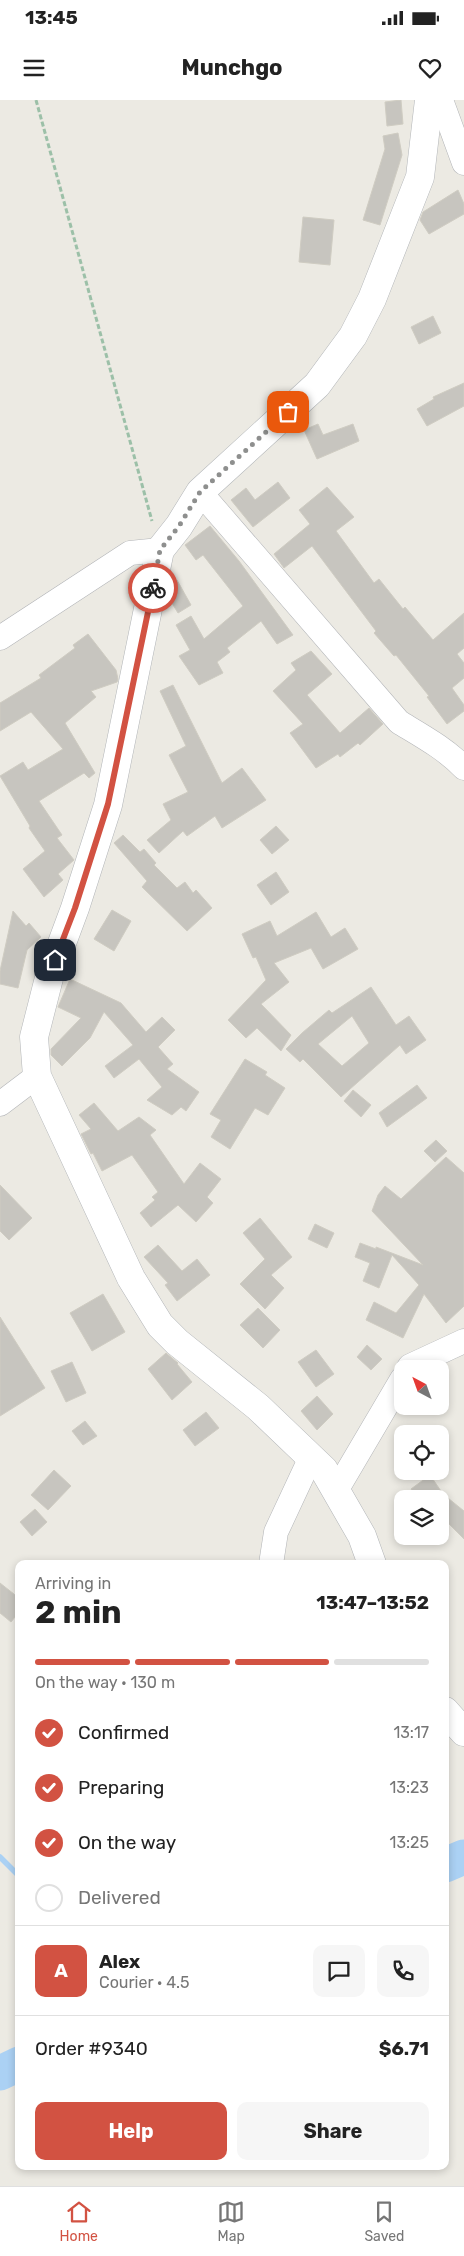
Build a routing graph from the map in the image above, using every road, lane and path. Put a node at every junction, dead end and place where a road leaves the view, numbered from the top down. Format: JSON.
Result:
{"nodes":[{"id":1,"x":36,"y":100,"type":"edge"},
{"id":2,"x":429,"y":100,"type":"edge"},
{"id":3,"x":441,"y":100,"type":"edge"},
{"id":4,"x":464,"y":163,"type":"edge"},
{"id":5,"x":200,"y":492,"type":"junction"},
{"id":6,"x":160,"y":550,"type":"junction"},
{"id":7,"x":0,"y":638,"type":"edge"},
{"id":8,"x":461,"y":760,"type":"edge"},
{"id":9,"x":37,"y":1076,"type":"junction"},
{"id":10,"x":0,"y":1104,"type":"edge"},
{"id":11,"x":464,"y":1341,"type":"edge"},
{"id":12,"x":423,"y":1360,"type":"edge"},
{"id":13,"x":394,"y":1393,"type":"edge"},
{"id":14,"x":310,"y":1457,"type":"junction"},
{"id":15,"x":336,"y":1491,"type":"junction"},
{"id":16,"x":272,"y":1560,"type":"edge"},
{"id":17,"x":371,"y":1560,"type":"edge"},
{"id":18,"x":449,"y":1716,"type":"edge"},
{"id":19,"x":464,"y":1732,"type":"edge"}],
"edges":[{"from":1,"to":6,"type":"path"},
{"from":2,"to":5,"type":"street"},
{"from":3,"to":4,"type":"street"},
{"from":5,"to":6,"type":"street"},
{"from":5,"to":8,"type":"street"},
{"from":6,"to":7,"type":"street"},
{"from":6,"to":9,"type":"street"},
{"from":9,"to":10,"type":"street"},
{"from":9,"to":14,"type":"street"},
{"from":11,"to":12,"type":"street"},
{"from":13,"to":15,"type":"street"},
{"from":14,"to":15,"type":"street"},
{"from":14,"to":16,"type":"street"},
{"from":15,"to":17,"type":"street"},
{"from":18,"to":19,"type":"street"}]}
